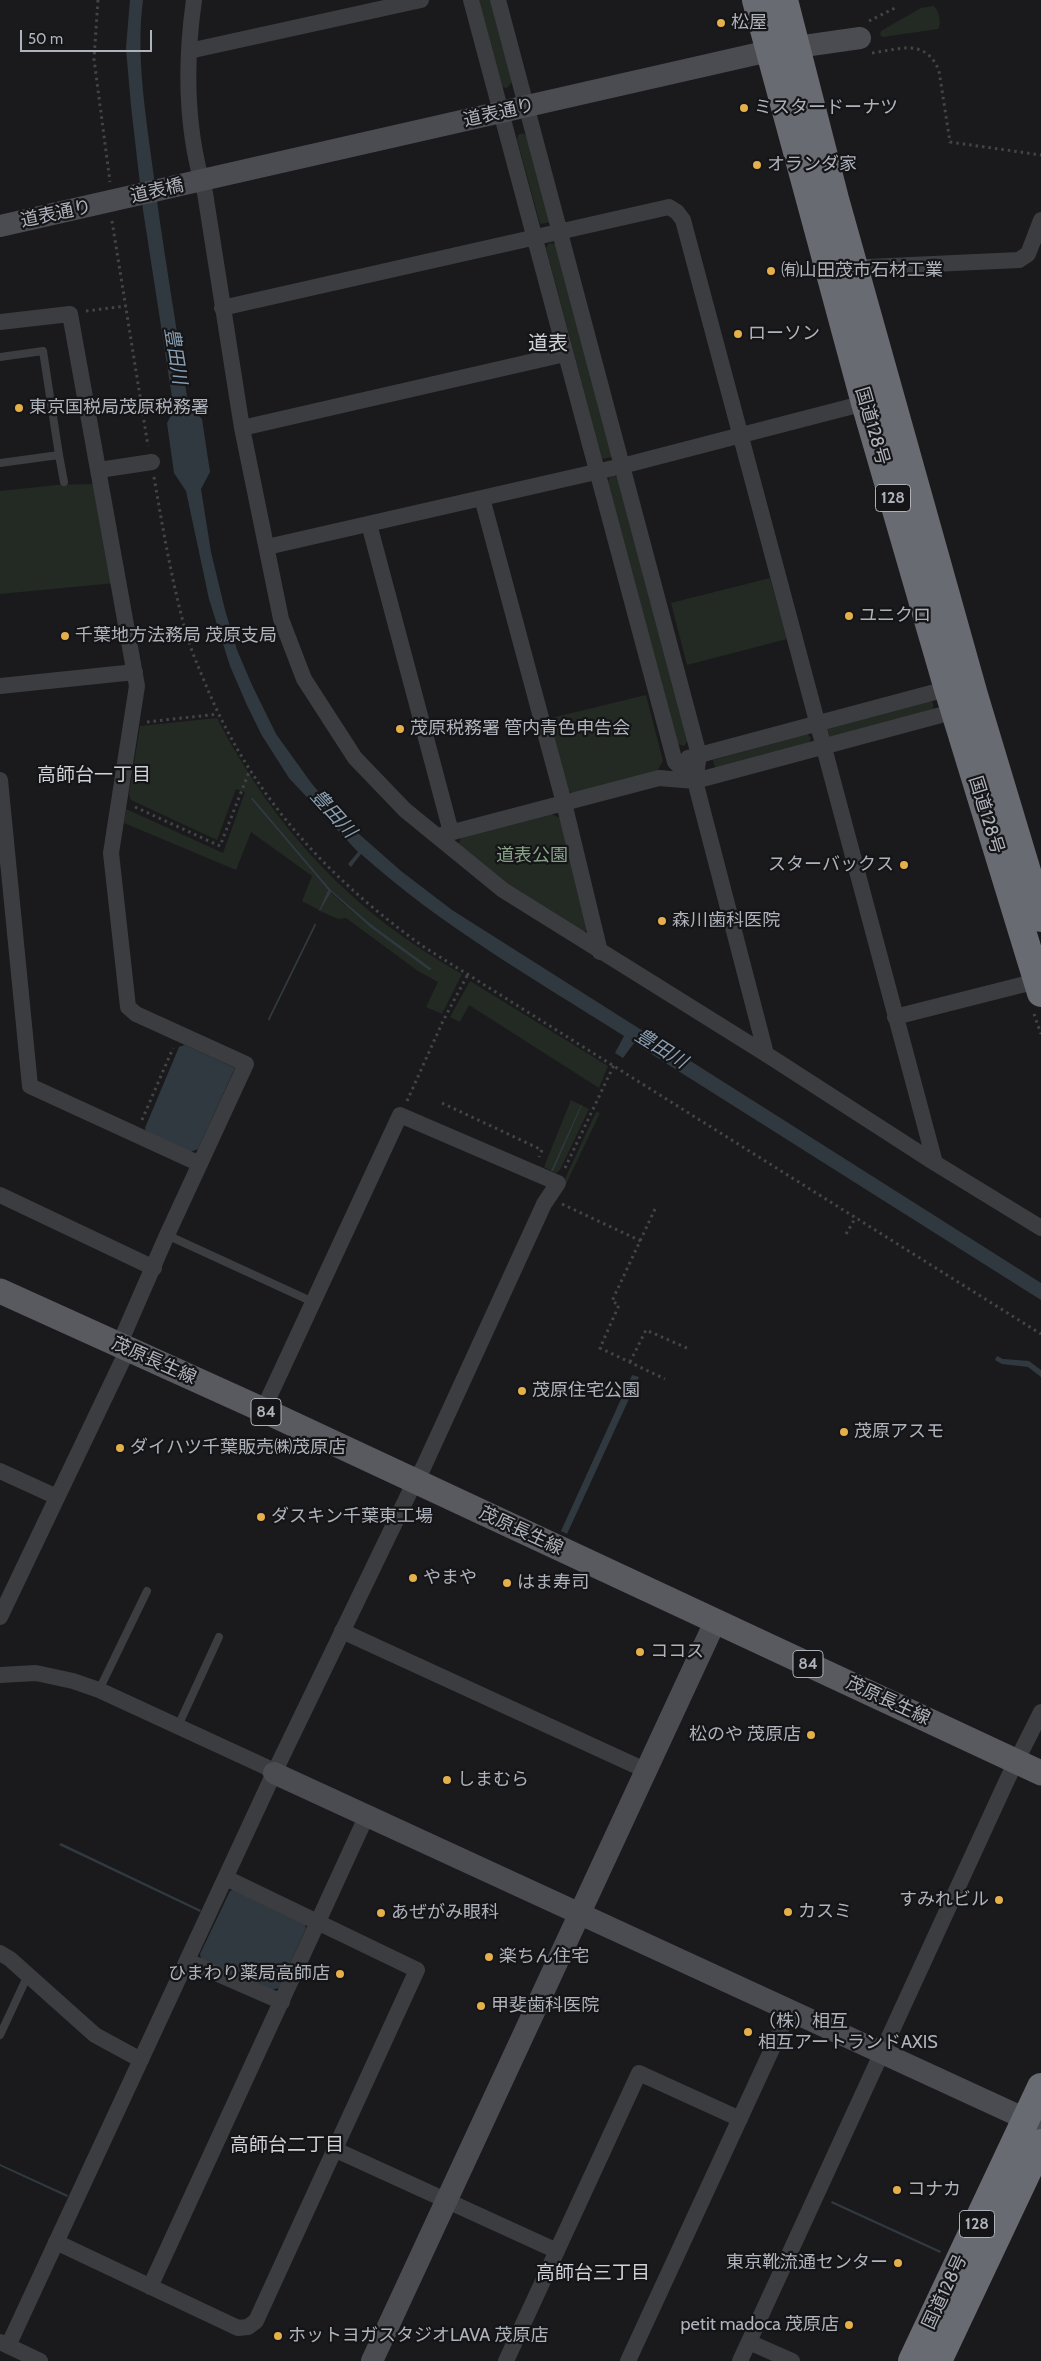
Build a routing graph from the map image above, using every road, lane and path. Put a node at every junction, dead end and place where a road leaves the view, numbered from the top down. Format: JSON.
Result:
{"nodes":[{"id":1,"x":98,"y":0,"type":"edge"},
{"id":2,"x":194,"y":0,"type":"edge"},
{"id":3,"x":421,"y":0,"type":"edge"},
{"id":4,"x":471,"y":0,"type":"edge"},
{"id":5,"x":498,"y":0,"type":"edge"},
{"id":6,"x":756,"y":0,"type":"edge"},
{"id":7,"x":784,"y":0,"type":"edge"},
{"id":8,"x":865,"y":46,"type":"joint"},
{"id":9,"x":797,"y":47,"type":"junction"},
{"id":10,"x":189,"y":51,"type":"junction"},
{"id":11,"x":769,"y":51,"type":"junction"},
{"id":12,"x":526,"y":107,"type":"junction"},
{"id":13,"x":501,"y":113,"type":"junction"},
{"id":14,"x":1041,"y":155,"type":"edge"},
{"id":15,"x":201,"y":181,"type":"junction"},
{"id":16,"x":112,"y":202,"type":"junction"},
{"id":17,"x":1041,"y":220,"type":"edge"},
{"id":18,"x":0,"y":226,"type":"edge"},
{"id":19,"x":559,"y":231,"type":"junction"},
{"id":20,"x":536,"y":237,"type":"junction"},
{"id":21,"x":843,"y":271,"type":"junction"},
{"id":22,"x":126,"y":306,"type":"dead end"},
{"id":23,"x":222,"y":308,"type":"junction"},
{"id":24,"x":70,"y":314,"type":"junction"},
{"id":25,"x":0,"y":322,"type":"edge"},
{"id":26,"x":565,"y":354,"type":"junction"},
{"id":27,"x":0,"y":357,"type":"edge"},
{"id":28,"x":865,"y":403,"type":"junction"},
{"id":29,"x":242,"y":428,"type":"junction"},
{"id":30,"x":739,"y":434,"type":"junction"},
{"id":31,"x":59,"y":454,"type":"junction"},
{"id":32,"x":152,"y":462,"type":"dead end"},
{"id":33,"x":0,"y":463,"type":"edge"},
{"id":34,"x":622,"y":466,"type":"junction"},
{"id":35,"x":99,"y":470,"type":"junction"},
{"id":36,"x":598,"y":471,"type":"junction"},
{"id":37,"x":64,"y":482,"type":"dead end"},
{"id":38,"x":482,"y":498,"type":"junction"},
{"id":39,"x":369,"y":524,"type":"junction"},
{"id":40,"x":267,"y":547,"type":"junction"},
{"id":41,"x":136,"y":672,"type":"junction"},
{"id":42,"x":0,"y":686,"type":"edge"},
{"id":43,"x":959,"y":698,"type":"junction"},
{"id":44,"x":218,"y":714,"type":"dead end"},
{"id":45,"x":132,"y":723,"type":"junction"},
{"id":46,"x":816,"y":723,"type":"junction"},
{"id":47,"x":823,"y":747,"type":"junction"},
{"id":48,"x":699,"y":755,"type":"junction"},
{"id":49,"x":676,"y":762,"type":"junction"},
{"id":50,"x":250,"y":771,"type":"dead end"},
{"id":51,"x":659,"y":778,"type":"junction"},
{"id":52,"x":0,"y":780,"type":"edge"},
{"id":53,"x":695,"y":781,"type":"junction"},
{"id":54,"x":120,"y":801,"type":"junction"},
{"id":55,"x":564,"y":803,"type":"junction"},
{"id":56,"x":445,"y":834,"type":"junction"},
{"id":57,"x":1041,"y":918,"type":"edge"},
{"id":58,"x":600,"y":952,"type":"junction"},
{"id":59,"x":468,"y":974,"type":"dead end"},
{"id":60,"x":1039,"y":987,"type":"edge"},
{"id":61,"x":895,"y":1017,"type":"junction"},
{"id":62,"x":179,"y":1034,"type":"junction"},
{"id":63,"x":766,"y":1054,"type":"junction"},
{"id":64,"x":614,"y":1065,"type":"dead end"},
{"id":65,"x":400,"y":1115,"type":"junction"},
{"id":66,"x":136,"y":1134,"type":"junction"},
{"id":67,"x":935,"y":1163,"type":"junction"},
{"id":68,"x":200,"y":1164,"type":"junction"},
{"id":69,"x":558,"y":1183,"type":"junction"},
{"id":70,"x":0,"y":1196,"type":"edge"},
{"id":71,"x":655,"y":1209,"type":"dead end"},
{"id":72,"x":856,"y":1217,"type":"dead end"},
{"id":73,"x":1041,"y":1228,"type":"edge"},
{"id":74,"x":846,"y":1234,"type":"dead end"},
{"id":75,"x":166,"y":1235,"type":"junction"},
{"id":76,"x":154,"y":1268,"type":"junction"},
{"id":77,"x":0,"y":1291,"type":"edge"},
{"id":78,"x":315,"y":1302,"type":"junction"},
{"id":79,"x":124,"y":1347,"type":"junction"},
{"id":80,"x":688,"y":1349,"type":"dead end"},
{"id":81,"x":630,"y":1362,"type":"junction"},
{"id":82,"x":665,"y":1379,"type":"dead end"},
{"id":83,"x":263,"y":1410,"type":"junction"},
{"id":84,"x":0,"y":1471,"type":"edge"},
{"id":85,"x":415,"y":1481,"type":"junction"},
{"id":86,"x":57,"y":1497,"type":"junction"},
{"id":87,"x":147,"y":1591,"type":"dead end"},
{"id":88,"x":4,"y":1598,"type":"edge"},
{"id":89,"x":0,"y":1617,"type":"edge"},
{"id":90,"x":714,"y":1622,"type":"junction"},
{"id":91,"x":342,"y":1630,"type":"junction"},
{"id":92,"x":220,"y":1637,"type":"dead end"},
{"id":93,"x":0,"y":1674,"type":"edge"},
{"id":94,"x":99,"y":1690,"type":"junction"},
{"id":95,"x":1041,"y":1712,"type":"edge"},
{"id":96,"x":178,"y":1726,"type":"junction"},
{"id":97,"x":1017,"y":1761,"type":"junction"},
{"id":98,"x":645,"y":1770,"type":"junction"},
{"id":99,"x":274,"y":1773,"type":"junction"},
{"id":100,"x":1041,"y":1773,"type":"edge"},
{"id":101,"x":367,"y":1815,"type":"junction"},
{"id":102,"x":226,"y":1878,"type":"junction"},
{"id":103,"x":579,"y":1913,"type":"junction"},
{"id":104,"x":318,"y":1924,"type":"junction"},
{"id":105,"x":0,"y":1953,"type":"edge"},
{"id":106,"x":188,"y":1961,"type":"junction"},
{"id":107,"x":28,"y":1975,"type":"junction"},
{"id":108,"x":282,"y":2002,"type":"junction"},
{"id":109,"x":790,"y":2010,"type":"junction"},
{"id":110,"x":0,"y":2035,"type":"edge"},
{"id":111,"x":882,"y":2053,"type":"junction"},
{"id":112,"x":141,"y":2060,"type":"junction"},
{"id":113,"x":1041,"y":2087,"type":"edge"},
{"id":114,"x":740,"y":2119,"type":"junction"},
{"id":115,"x":1033,"y":2123,"type":"edge"},
{"id":116,"x":1041,"y":2143,"type":"edge"},
{"id":117,"x":336,"y":2150,"type":"junction"},
{"id":118,"x":446,"y":2200,"type":"junction"},
{"id":119,"x":56,"y":2242,"type":"junction"},
{"id":120,"x":557,"y":2251,"type":"junction"},
{"id":121,"x":150,"y":2287,"type":"junction"},
{"id":122,"x":749,"y":2342,"type":"junction"},
{"id":123,"x":4,"y":2344,"type":"edge"},
{"id":124,"x":40,"y":2361,"type":"edge"},
{"id":125,"x":372,"y":2361,"type":"edge"},
{"id":126,"x":506,"y":2361,"type":"edge"},
{"id":127,"x":628,"y":2361,"type":"edge"},
{"id":128,"x":740,"y":2361,"type":"edge"},
{"id":129,"x":792,"y":2361,"type":"edge"},
{"id":130,"x":912,"y":2361,"type":"edge"},
{"id":131,"x":938,"y":2361,"type":"edge"}],
"edges":[{"from":1,"to":16,"type":"path"},
{"from":2,"to":10,"type":"street"},
{"from":3,"to":10,"type":"street"},
{"from":4,"to":13,"type":"street"},
{"from":5,"to":12,"type":"street"},
{"from":6,"to":11,"type":"highway","name":"国道128号","number":"128"},
{"from":7,"to":9,"type":"highway","name":"国道128号","number":"128"},
{"from":8,"to":9,"type":"street","name":"道表通り"},
{"from":8,"to":14,"type":"path"},
{"from":9,"to":11,"type":"street","name":"道表通り"},
{"from":9,"to":21,"type":"highway","name":"国道128号","number":"128"},
{"from":10,"to":15,"type":"street"},
{"from":11,"to":12,"type":"street","name":"道表通り"},
{"from":11,"to":21,"type":"highway","name":"国道128号","number":"128"},
{"from":12,"to":13,"type":"street","name":"道表通り"},
{"from":12,"to":19,"type":"street"},
{"from":13,"to":15,"type":"street","name":"道表通り"},
{"from":13,"to":20,"type":"street"},
{"from":15,"to":16,"type":"street","name":"道表橋"},
{"from":15,"to":23,"type":"street"},
{"from":16,"to":18,"type":"street","name":"道表通り"},
{"from":17,"to":21,"type":"street"},
{"from":19,"to":20,"type":"street"},
{"from":19,"to":30,"type":"street"},
{"from":19,"to":34,"type":"street"},
{"from":20,"to":23,"type":"street"},
{"from":20,"to":26,"type":"street"},
{"from":21,"to":28,"type":"highway","name":"国道128号","number":"128"},
{"from":21,"to":43,"type":"highway","name":"国道128号","number":"128"},
{"from":22,"to":24,"type":"path"},
{"from":23,"to":29,"type":"street"},
{"from":24,"to":25,"type":"street"},
{"from":24,"to":35,"type":"street"},
{"from":26,"to":29,"type":"street"},
{"from":26,"to":36,"type":"street"},
{"from":27,"to":31,"type":"lane"},
{"from":28,"to":30,"type":"street"},
{"from":28,"to":43,"type":"highway","name":"国道128号","number":"128"},
{"from":29,"to":40,"type":"street"},
{"from":30,"to":34,"type":"street"},
{"from":30,"to":46,"type":"street"},
{"from":31,"to":33,"type":"lane"},
{"from":31,"to":37,"type":"lane"},
{"from":32,"to":35,"type":"street"},
{"from":34,"to":36,"type":"street"},
{"from":34,"to":48,"type":"street"},
{"from":35,"to":41,"type":"street"},
{"from":36,"to":38,"type":"street"},
{"from":36,"to":49,"type":"street"},
{"from":38,"to":39,"type":"street"},
{"from":38,"to":55,"type":"street"},
{"from":39,"to":40,"type":"street"},
{"from":39,"to":56,"type":"street"},
{"from":40,"to":56,"type":"street"},
{"from":41,"to":42,"type":"street"},
{"from":41,"to":45,"type":"street"},
{"from":43,"to":46,"type":"street"},
{"from":43,"to":47,"type":"street"},
{"from":43,"to":57,"type":"highway","name":"国道128号","number":"128"},
{"from":43,"to":60,"type":"highway","name":"国道128号","number":"128"},
{"from":44,"to":45,"type":"path"},
{"from":45,"to":54,"type":"street"},
{"from":46,"to":47,"type":"street"},
{"from":46,"to":48,"type":"street"},
{"from":47,"to":53,"type":"street"},
{"from":47,"to":61,"type":"street"},
{"from":48,"to":49,"type":"street"},
{"from":48,"to":53,"type":"street"},
{"from":49,"to":51,"type":"street"},
{"from":49,"to":53,"type":"street"},
{"from":50,"to":54,"type":"path"},
{"from":51,"to":53,"type":"street"},
{"from":51,"to":55,"type":"street"},
{"from":52,"to":66,"type":"street"},
{"from":53,"to":63,"type":"street"},
{"from":54,"to":62,"type":"street"},
{"from":55,"to":56,"type":"street"},
{"from":55,"to":58,"type":"street"},
{"from":56,"to":58,"type":"street"},
{"from":58,"to":63,"type":"street"},
{"from":59,"to":65,"type":"path"},
{"from":60,"to":61,"type":"street"},
{"from":61,"to":67,"type":"street"},
{"from":62,"to":66,"type":"path"},
{"from":62,"to":68,"type":"street"},
{"from":63,"to":67,"type":"street"},
{"from":64,"to":69,"type":"path"},
{"from":65,"to":69,"type":"street"},
{"from":65,"to":78,"type":"street"},
{"from":66,"to":68,"type":"street"},
{"from":67,"to":73,"type":"street"},
{"from":68,"to":75,"type":"street"},
{"from":69,"to":85,"type":"street"},
{"from":70,"to":76,"type":"street"},
{"from":71,"to":81,"type":"path"},
{"from":72,"to":74,"type":"path"},
{"from":75,"to":76,"type":"street"},
{"from":75,"to":78,"type":"lane"},
{"from":76,"to":79,"type":"street"},
{"from":77,"to":79,"type":"main road","name":"茂原長生線","number":"84"},
{"from":78,"to":83,"type":"street"},
{"from":79,"to":83,"type":"main road","name":"茂原長生線","number":"84"},
{"from":79,"to":86,"type":"street"},
{"from":80,"to":81,"type":"path"},
{"from":81,"to":82,"type":"path"},
{"from":83,"to":85,"type":"main road","name":"茂原長生線","number":"84"},
{"from":84,"to":86,"type":"street"},
{"from":85,"to":90,"type":"main road","name":"茂原長生線","number":"84"},
{"from":85,"to":91,"type":"street"},
{"from":86,"to":88,"type":"street"},
{"from":87,"to":94,"type":"lane"},
{"from":88,"to":89,"type":"street"},
{"from":90,"to":97,"type":"main road","name":"茂原長生線","number":"84"},
{"from":90,"to":98,"type":"street"},
{"from":91,"to":98,"type":"street"},
{"from":91,"to":99,"type":"street"},
{"from":92,"to":96,"type":"lane"},
{"from":93,"to":94,"type":"street"},
{"from":94,"to":96,"type":"street"},
{"from":95,"to":97,"type":"street"},
{"from":96,"to":99,"type":"street"},
{"from":97,"to":100,"type":"main road","name":"茂原長生線","number":"84"},
{"from":97,"to":111,"type":"street"},
{"from":98,"to":103,"type":"street"},
{"from":99,"to":101,"type":"street"},
{"from":99,"to":102,"type":"street"},
{"from":101,"to":103,"type":"street"},
{"from":101,"to":104,"type":"street"},
{"from":102,"to":104,"type":"street"},
{"from":102,"to":106,"type":"street"},
{"from":103,"to":109,"type":"street"},
{"from":103,"to":118,"type":"street"},
{"from":104,"to":108,"type":"street"},
{"from":104,"to":117,"type":"street"},
{"from":105,"to":107,"type":"street"},
{"from":106,"to":108,"type":"street"},
{"from":106,"to":112,"type":"street"},
{"from":107,"to":110,"type":"lane"},
{"from":107,"to":112,"type":"street"},
{"from":108,"to":121,"type":"street"},
{"from":109,"to":111,"type":"street"},
{"from":109,"to":114,"type":"street"},
{"from":111,"to":115,"type":"street"},
{"from":111,"to":122,"type":"street"},
{"from":112,"to":119,"type":"street"},
{"from":113,"to":115,"type":"highway","name":"国道128号","number":"128"},
{"from":114,"to":120,"type":"street"},
{"from":114,"to":127,"type":"street"},
{"from":115,"to":130,"type":"highway","name":"国道128号","number":"128"},
{"from":116,"to":131,"type":"highway","name":"国道128号","number":"128"},
{"from":117,"to":118,"type":"street"},
{"from":117,"to":121,"type":"street"},
{"from":118,"to":120,"type":"street"},
{"from":118,"to":125,"type":"street"},
{"from":119,"to":121,"type":"street"},
{"from":119,"to":123,"type":"street"},
{"from":120,"to":126,"type":"street"},
{"from":122,"to":128,"type":"street"},
{"from":122,"to":129,"type":"street"},
{"from":123,"to":124,"type":"street"}]}
